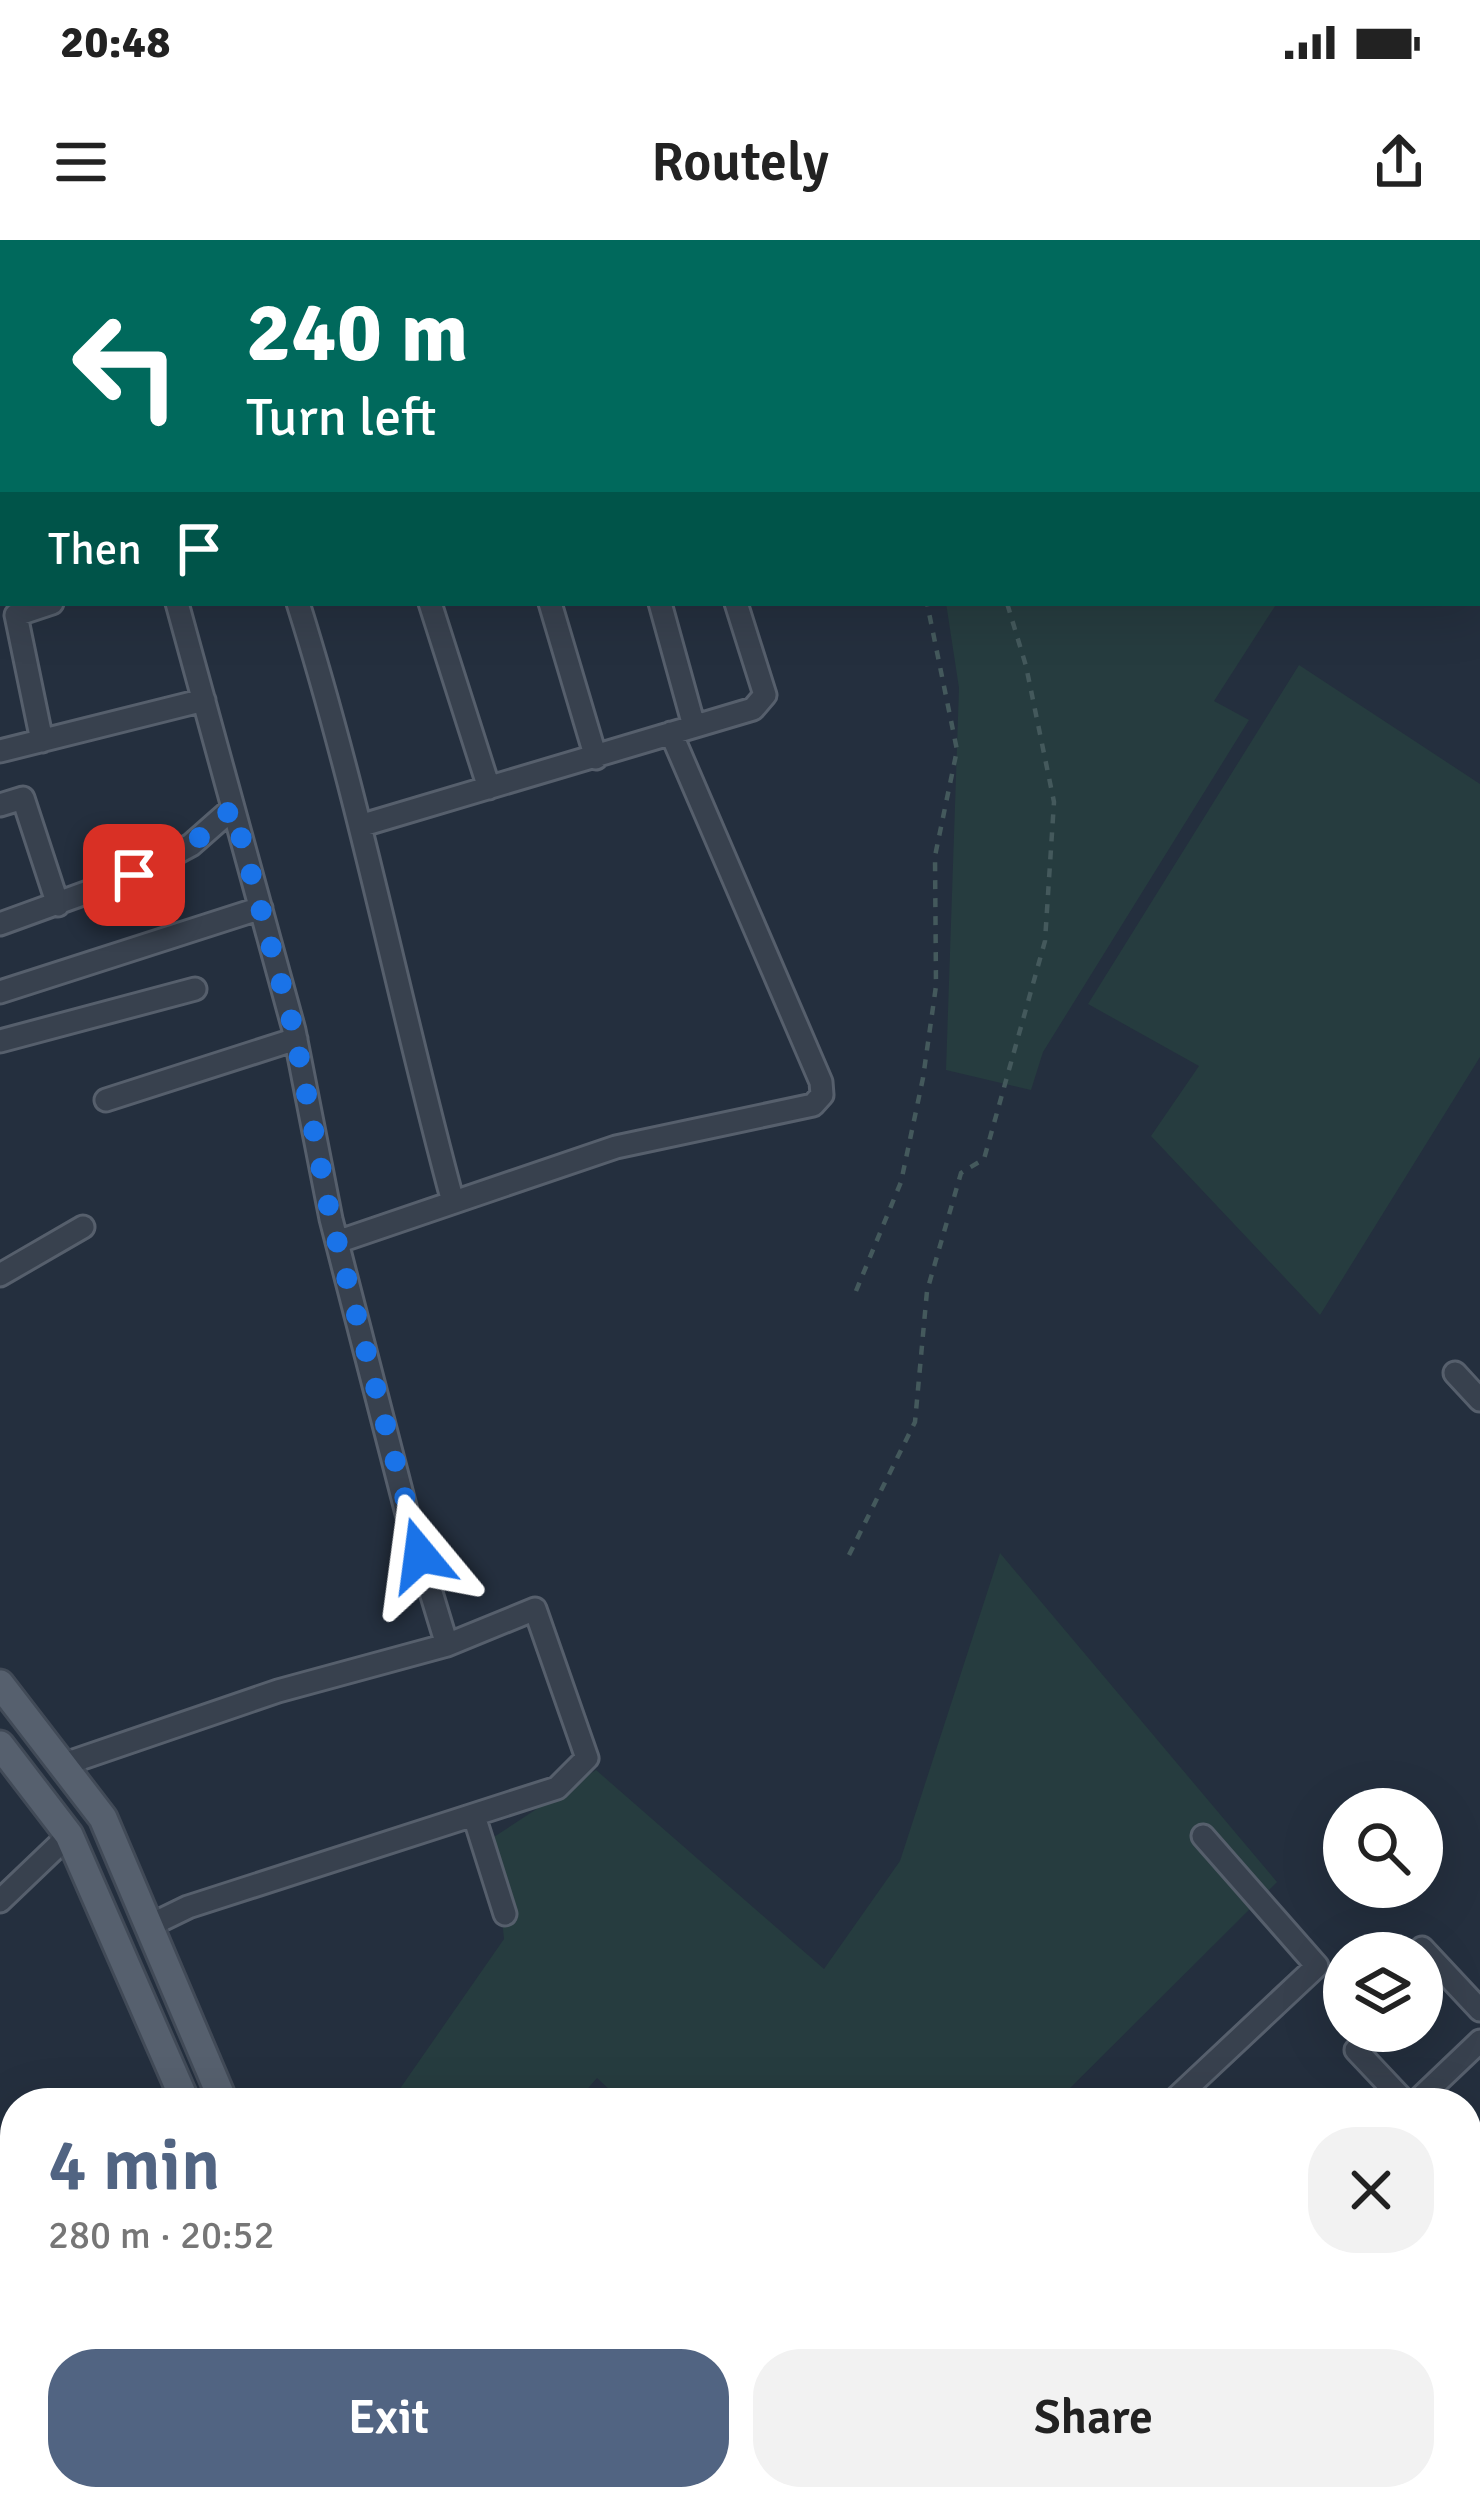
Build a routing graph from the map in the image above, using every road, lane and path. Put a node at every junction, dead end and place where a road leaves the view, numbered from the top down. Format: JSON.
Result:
{"nodes":[{"id":1,"x":43,"y":606,"type":"edge"},
{"id":2,"x":178,"y":606,"type":"edge"},
{"id":3,"x":299,"y":606,"type":"edge"},
{"id":4,"x":431,"y":606,"type":"edge"},
{"id":5,"x":551,"y":606,"type":"edge"},
{"id":6,"x":661,"y":606,"type":"edge"},
{"id":7,"x":737,"y":606,"type":"edge"},
{"id":8,"x":928,"y":606,"type":"edge"},
{"id":9,"x":1008,"y":606,"type":"edge"},
{"id":10,"x":8,"y":617,"type":"edge"},
{"id":11,"x":204,"y":700,"type":"junction"},
{"id":12,"x":682,"y":729,"type":"junction"},
{"id":13,"x":42,"y":741,"type":"junction"},
{"id":14,"x":0,"y":751,"type":"edge"},
{"id":15,"x":596,"y":758,"type":"junction"},
{"id":16,"x":489,"y":788,"type":"junction"},
{"id":17,"x":0,"y":805,"type":"edge"},
{"id":18,"x":233,"y":808,"type":"junction"},
{"id":19,"x":363,"y":825,"type":"junction"},
{"id":20,"x":58,"y":905,"type":"junction"},
{"id":21,"x":261,"y":908,"type":"junction"},
{"id":22,"x":0,"y":924,"type":"edge"},
{"id":23,"x":195,"y":988,"type":"dead end"},
{"id":24,"x":0,"y":992,"type":"edge"},
{"id":25,"x":296,"y":1039,"type":"junction"},
{"id":26,"x":0,"y":1041,"type":"edge"},
{"id":27,"x":106,"y":1100,"type":"dead end"},
{"id":28,"x":453,"y":1202,"type":"junction"},
{"id":29,"x":83,"y":1226,"type":"dead end"},
{"id":30,"x":337,"y":1242,"type":"junction"},
{"id":31,"x":0,"y":1275,"type":"edge"},
{"id":32,"x":856,"y":1291,"type":"dead end"},
{"id":33,"x":1455,"y":1373,"type":"dead end"},
{"id":34,"x":1480,"y":1400,"type":"edge"},
{"id":35,"x":850,"y":1555,"type":"dead end"},
{"id":36,"x":447,"y":1645,"type":"junction"},
{"id":37,"x":0,"y":1684,"type":"edge"},
{"id":38,"x":0,"y":1744,"type":"edge"},
{"id":39,"x":62,"y":1765,"type":"junction"},
{"id":40,"x":474,"y":1816,"type":"junction"},
{"id":41,"x":69,"y":1834,"type":"junction"},
{"id":42,"x":1203,"y":1836,"type":"dead end"},
{"id":43,"x":0,"y":1901,"type":"edge"},
{"id":44,"x":505,"y":1914,"type":"dead end"},
{"id":45,"x":148,"y":1926,"type":"junction"},
{"id":46,"x":1443,"y":1970,"type":"edge"},
{"id":47,"x":1480,"y":2010,"type":"edge"},
{"id":48,"x":1480,"y":2041,"type":"edge"},
{"id":49,"x":1357,"y":2052,"type":"edge"},
{"id":50,"x":179,"y":2088,"type":"edge"},
{"id":51,"x":218,"y":2088,"type":"edge"},
{"id":52,"x":1187,"y":2088,"type":"edge"},
{"id":53,"x":1392,"y":2088,"type":"edge"},
{"id":54,"x":1431,"y":2088,"type":"edge"}],
"edges":[{"from":1,"to":10,"type":"street"},
{"from":2,"to":11,"type":"street"},
{"from":3,"to":19,"type":"street"},
{"from":4,"to":16,"type":"street"},
{"from":5,"to":15,"type":"street"},
{"from":6,"to":12,"type":"street"},
{"from":7,"to":12,"type":"street"},
{"from":8,"to":32,"type":"path"},
{"from":9,"to":35,"type":"path"},
{"from":10,"to":13,"type":"street"},
{"from":11,"to":13,"type":"street"},
{"from":11,"to":18,"type":"street"},
{"from":12,"to":15,"type":"street"},
{"from":12,"to":28,"type":"street"},
{"from":13,"to":14,"type":"street"},
{"from":15,"to":16,"type":"street"},
{"from":16,"to":19,"type":"street"},
{"from":17,"to":20,"type":"street"},
{"from":18,"to":20,"type":"street"},
{"from":18,"to":21,"type":"street"},
{"from":19,"to":28,"type":"street"},
{"from":20,"to":22,"type":"street"},
{"from":21,"to":24,"type":"street"},
{"from":21,"to":25,"type":"street"},
{"from":23,"to":26,"type":"street"},
{"from":25,"to":27,"type":"street"},
{"from":25,"to":30,"type":"street"},
{"from":28,"to":30,"type":"street"},
{"from":29,"to":31,"type":"street"},
{"from":30,"to":36,"type":"street"},
{"from":33,"to":34,"type":"street"},
{"from":36,"to":39,"type":"street"},
{"from":36,"to":40,"type":"street"},
{"from":37,"to":39,"type":"main road"},
{"from":38,"to":41,"type":"main road"},
{"from":39,"to":45,"type":"main road"},
{"from":40,"to":44,"type":"street"},
{"from":40,"to":45,"type":"street"},
{"from":41,"to":43,"type":"street"},
{"from":41,"to":50,"type":"main road"},
{"from":42,"to":52,"type":"street"},
{"from":45,"to":51,"type":"main road"},
{"from":46,"to":47,"type":"street"},
{"from":48,"to":54,"type":"street"},
{"from":49,"to":53,"type":"street"}]}
